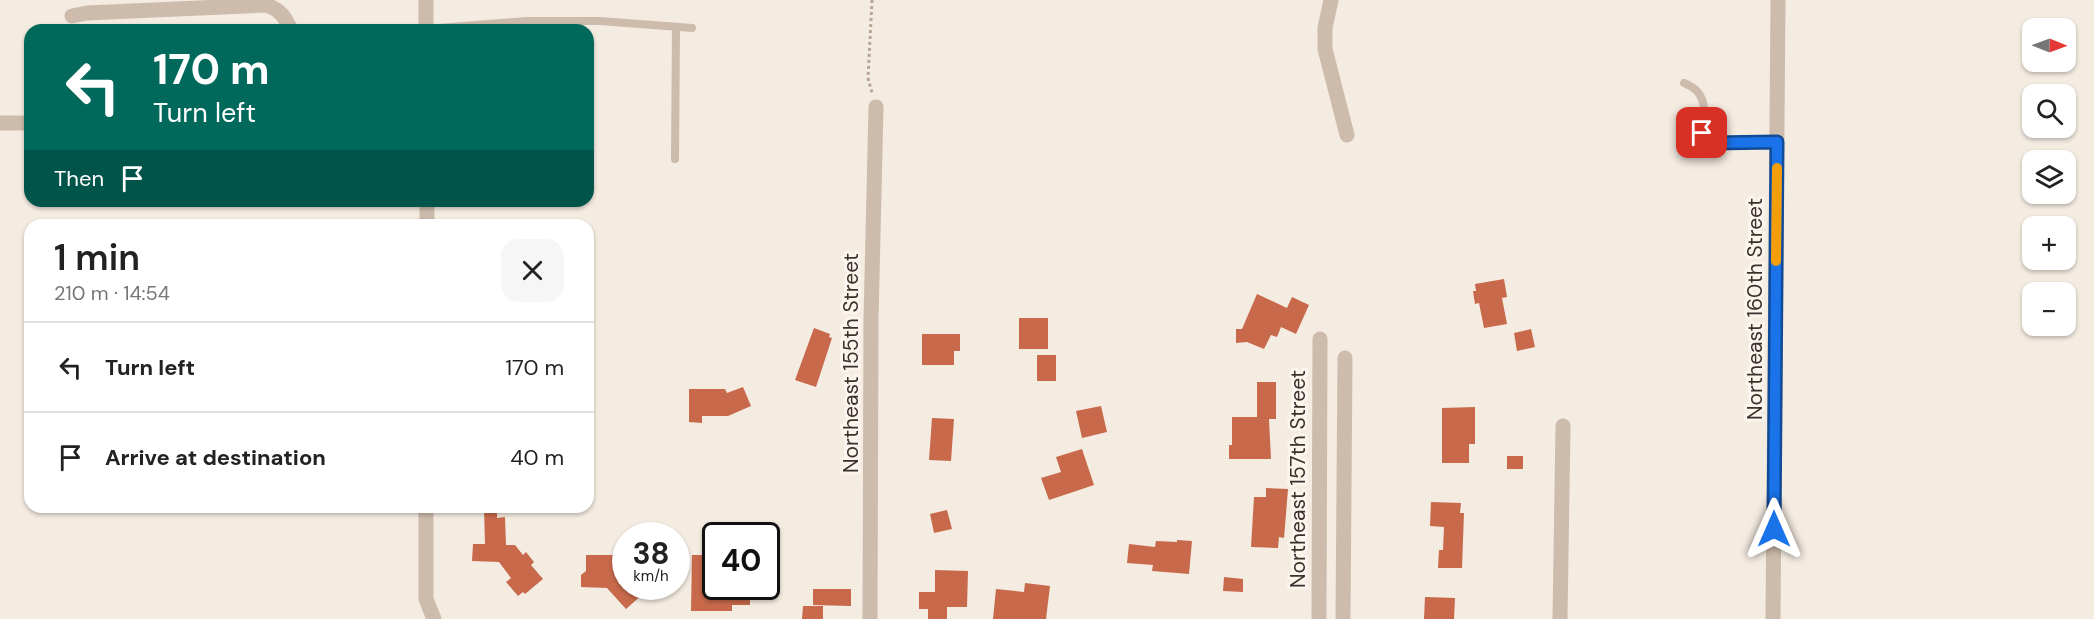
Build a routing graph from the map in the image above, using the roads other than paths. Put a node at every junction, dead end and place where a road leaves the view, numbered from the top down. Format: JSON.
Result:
{"nodes":[{"id":1,"x":426,"y":0,"type":"edge"},
{"id":2,"x":1331,"y":0,"type":"edge"},
{"id":3,"x":1779,"y":0,"type":"edge"},
{"id":4,"x":72,"y":16,"type":"dead end"},
{"id":5,"x":288,"y":24,"type":"edge"},
{"id":6,"x":426,"y":24,"type":"edge"},
{"id":7,"x":499,"y":24,"type":"edge"},
{"id":8,"x":676,"y":27,"type":"junction"},
{"id":9,"x":692,"y":28,"type":"dead end"},
{"id":10,"x":1684,"y":83,"type":"dead end"},
{"id":11,"x":876,"y":107,"type":"road end"},
{"id":12,"x":0,"y":123,"type":"edge"},
{"id":13,"x":24,"y":123,"type":"edge"},
{"id":14,"x":1347,"y":135,"type":"dead end"},
{"id":15,"x":1777,"y":142,"type":"junction"},
{"id":16,"x":675,"y":159,"type":"dead end"},
{"id":17,"x":1320,"y":339,"type":"dead end"},
{"id":18,"x":1345,"y":358,"type":"dead end"},
{"id":19,"x":1563,"y":426,"type":"dead end"},
{"id":20,"x":426,"y":513,"type":"edge"},
{"id":21,"x":426,"y":599,"type":"junction"},
{"id":22,"x":426,"y":619,"type":"edge"},
{"id":23,"x":434,"y":619,"type":"edge"},
{"id":24,"x":870,"y":619,"type":"edge"},
{"id":25,"x":1319,"y":619,"type":"edge"},
{"id":26,"x":1343,"y":619,"type":"edge"},
{"id":27,"x":1560,"y":619,"type":"edge"},
{"id":28,"x":1773,"y":619,"type":"edge"}],
"edges":[{"from":1,"to":6,"type":"street"},
{"from":2,"to":14,"type":"street"},
{"from":3,"to":15,"type":"street","name":"Northeast 160th Street"},
{"from":4,"to":5,"type":"street"},
{"from":7,"to":8,"type":"lane"},
{"from":8,"to":9,"type":"lane"},
{"from":8,"to":16,"type":"lane"},
{"from":10,"to":15,"type":"lane"},
{"from":11,"to":24,"type":"street","name":"Northeast 155th Street"},
{"from":12,"to":13,"type":"street"},
{"from":15,"to":28,"type":"street","name":"Northeast 160th Street"},
{"from":17,"to":25,"type":"street","name":"Northeast 157th Street"},
{"from":18,"to":26,"type":"street"},
{"from":19,"to":27,"type":"street"},
{"from":20,"to":21,"type":"street"},
{"from":21,"to":22,"type":"street"},
{"from":21,"to":23,"type":"street"}]}
